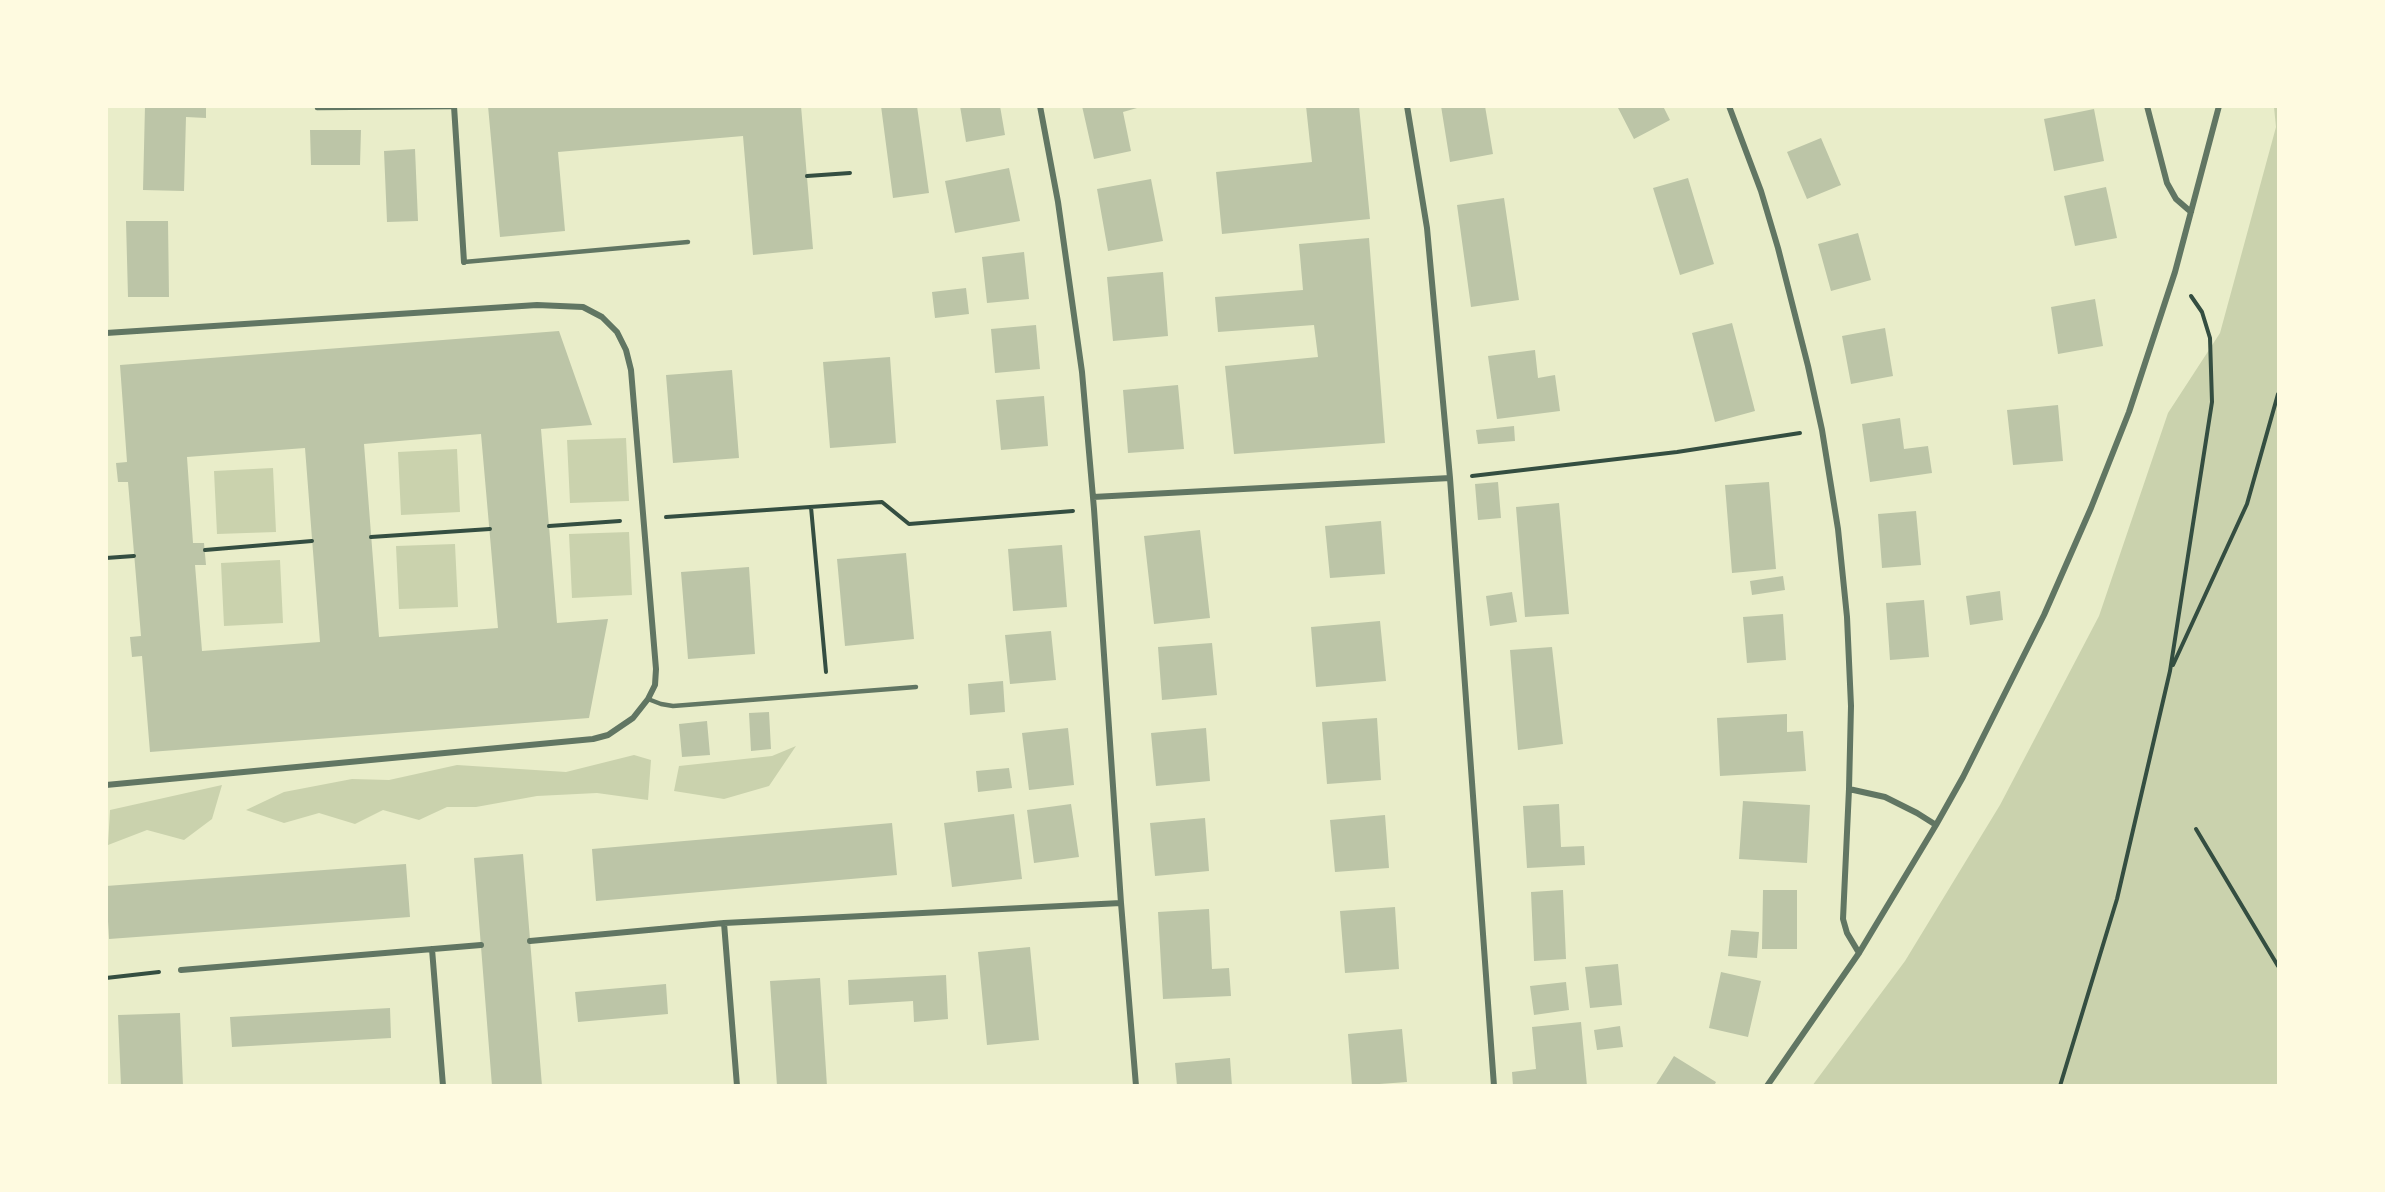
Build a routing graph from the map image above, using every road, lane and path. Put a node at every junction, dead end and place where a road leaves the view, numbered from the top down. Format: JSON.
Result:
{"nodes":[{"id":1,"x":1040,"y":106,"type":"edge"},
{"id":2,"x":1407,"y":106,"type":"edge"},
{"id":3,"x":1729,"y":106,"type":"edge"},
{"id":4,"x":2147,"y":106,"type":"edge"},
{"id":5,"x":2219,"y":106,"type":"edge"},
{"id":6,"x":454,"y":107,"type":"edge"},
{"id":7,"x":316,"y":108,"type":"dead end"},
{"id":8,"x":850,"y":173,"type":"dead end"},
{"id":9,"x":807,"y":176,"type":"dead end"},
{"id":10,"x":2191,"y":212,"type":"junction"},
{"id":11,"x":688,"y":242,"type":"dead end"},
{"id":12,"x":464,"y":262,"type":"joint"},
{"id":13,"x":2175,"y":272,"type":"junction"},
{"id":14,"x":106,"y":333,"type":"edge"},
{"id":15,"x":2278,"y":394,"type":"edge"},
{"id":16,"x":1822,"y":430,"type":"junction"},
{"id":17,"x":1450,"y":478,"type":"junction"},
{"id":18,"x":1093,"y":497,"type":"junction"},
{"id":19,"x":811,"y":507,"type":"junction"},
{"id":20,"x":1094,"y":509,"type":"junction"},
{"id":21,"x":643,"y":519,"type":"junction"},
{"id":22,"x":549,"y":526,"type":"dead end"},
{"id":23,"x":490,"y":529,"type":"dead end"},
{"id":24,"x":371,"y":537,"type":"dead end"},
{"id":25,"x":312,"y":541,"type":"dead end"},
{"id":26,"x":205,"y":550,"type":"dead end"},
{"id":27,"x":134,"y":556,"type":"dead end"},
{"id":28,"x":106,"y":558,"type":"edge"},
{"id":29,"x":2170,"y":671,"type":"junction"},
{"id":30,"x":916,"y":687,"type":"dead end"},
{"id":31,"x":828,"y":694,"type":"junction"},
{"id":32,"x":648,"y":699,"type":"junction"},
{"id":33,"x":106,"y":785,"type":"edge"},
{"id":34,"x":1849,"y":789,"type":"junction"},
{"id":35,"x":1936,"y":825,"type":"junction"},
{"id":36,"x":2196,"y":829,"type":"dead end"},
{"id":37,"x":1121,"y":903,"type":"junction"},
{"id":38,"x":724,"y":923,"type":"junction"},
{"id":39,"x":530,"y":941,"type":"dead end"},
{"id":40,"x":481,"y":945,"type":"dead end"},
{"id":41,"x":432,"y":949,"type":"junction"},
{"id":42,"x":1859,"y":953,"type":"junction"},
{"id":43,"x":2278,"y":966,"type":"edge"},
{"id":44,"x":181,"y":970,"type":"joint"},
{"id":45,"x":106,"y":978,"type":"edge"},
{"id":46,"x":443,"y":1086,"type":"edge"},
{"id":47,"x":737,"y":1086,"type":"edge"},
{"id":48,"x":1136,"y":1086,"type":"edge"},
{"id":49,"x":1494,"y":1086,"type":"edge"},
{"id":50,"x":1767,"y":1086,"type":"edge"},
{"id":51,"x":2060,"y":1086,"type":"edge"}],
"edges":[{"from":1,"to":18,"type":"street"},
{"from":2,"to":17,"type":"street"},
{"from":3,"to":16,"type":"street"},
{"from":4,"to":10,"type":"street"},
{"from":5,"to":10,"type":"street"},
{"from":6,"to":7,"type":"lane"},
{"from":6,"to":12,"type":"street"},
{"from":8,"to":9,"type":"path"},
{"from":10,"to":13,"type":"street"},
{"from":11,"to":12,"type":"lane"},
{"from":13,"to":29,"type":"path"},
{"from":13,"to":35,"type":"street"},
{"from":14,"to":21,"type":"street"},
{"from":15,"to":29,"type":"path"},
{"from":16,"to":17,"type":"path"},
{"from":16,"to":34,"type":"street"},
{"from":17,"to":18,"type":"street"},
{"from":17,"to":49,"type":"street"},
{"from":18,"to":20,"type":"street"},
{"from":19,"to":20,"type":"path"},
{"from":19,"to":21,"type":"path"},
{"from":19,"to":31,"type":"path"},
{"from":20,"to":37,"type":"street"},
{"from":21,"to":22,"type":"path"},
{"from":21,"to":32,"type":"street"},
{"from":23,"to":24,"type":"path"},
{"from":25,"to":26,"type":"path"},
{"from":27,"to":28,"type":"path"},
{"from":29,"to":51,"type":"path"},
{"from":30,"to":31,"type":"lane"},
{"from":31,"to":32,"type":"lane"},
{"from":32,"to":33,"type":"street"},
{"from":34,"to":35,"type":"street"},
{"from":34,"to":42,"type":"street"},
{"from":35,"to":42,"type":"street"},
{"from":36,"to":43,"type":"path"},
{"from":37,"to":38,"type":"street"},
{"from":37,"to":48,"type":"street"},
{"from":38,"to":39,"type":"street"},
{"from":38,"to":47,"type":"street"},
{"from":40,"to":41,"type":"street"},
{"from":41,"to":44,"type":"street"},
{"from":41,"to":46,"type":"street"},
{"from":42,"to":50,"type":"street"},
{"from":44,"to":45,"type":"path"}]}
